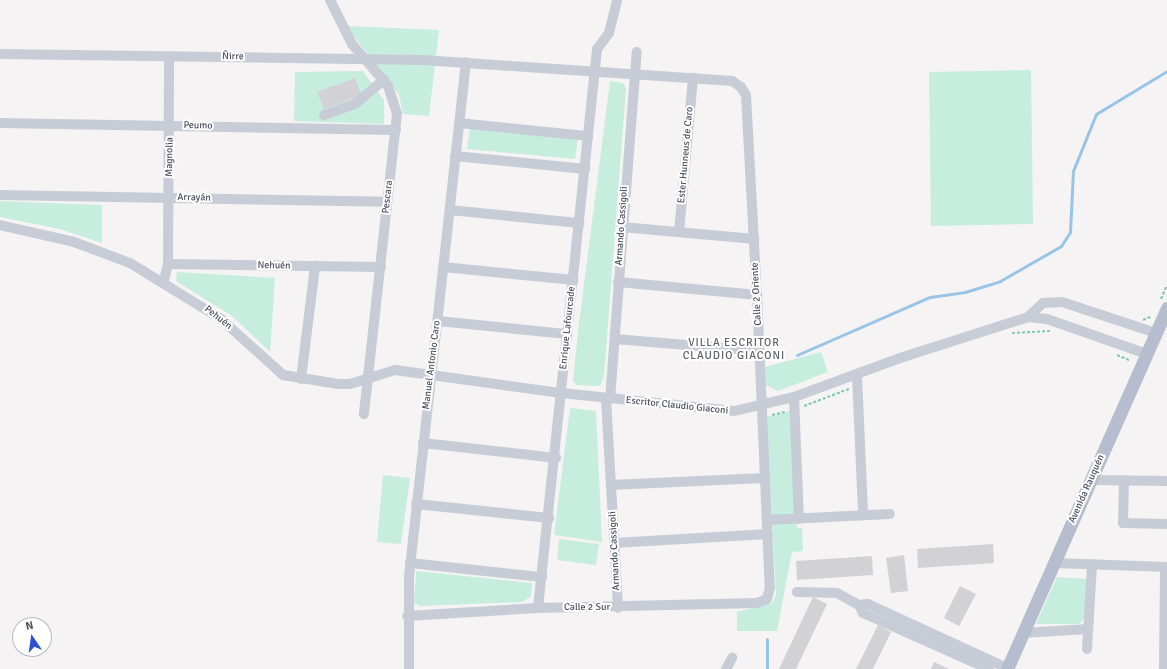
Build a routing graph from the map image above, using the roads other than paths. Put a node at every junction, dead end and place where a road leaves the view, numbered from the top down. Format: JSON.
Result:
{"nodes":[{"id":1,"x":330,"y":0,"type":"edge"},
{"id":2,"x":617,"y":0,"type":"edge"},
{"id":3,"x":637,"y":52,"type":"dead end"},
{"id":4,"x":0,"y":54,"type":"edge"},
{"id":5,"x":169,"y":56,"type":"junction"},
{"id":6,"x":363,"y":58,"type":"junction"},
{"id":7,"x":466,"y":62,"type":"junction"},
{"id":8,"x":595,"y":72,"type":"junction"},
{"id":9,"x":636,"y":74,"type":"junction"},
{"id":10,"x":693,"y":78,"type":"junction"},
{"id":11,"x":384,"y":80,"type":"junction"},
{"id":12,"x":741,"y":87,"type":"joint"},
{"id":13,"x":324,"y":115,"type":"dead end"},
{"id":14,"x":0,"y":123,"type":"edge"},
{"id":15,"x":459,"y":123,"type":"junction"},
{"id":16,"x":170,"y":126,"type":"junction"},
{"id":17,"x":396,"y":130,"type":"junction"},
{"id":18,"x":588,"y":136,"type":"junction"},
{"id":19,"x":455,"y":156,"type":"junction"},
{"id":20,"x":585,"y":169,"type":"junction"},
{"id":21,"x":0,"y":195,"type":"edge"},
{"id":22,"x":169,"y":198,"type":"junction"},
{"id":23,"x":387,"y":202,"type":"junction"},
{"id":24,"x":450,"y":210,"type":"junction"},
{"id":25,"x":579,"y":223,"type":"junction"},
{"id":26,"x":0,"y":225,"type":"edge"},
{"id":27,"x":622,"y":227,"type":"junction"},
{"id":28,"x":679,"y":232,"type":"junction"},
{"id":29,"x":754,"y":239,"type":"junction"},
{"id":30,"x":168,"y":264,"type":"junction"},
{"id":31,"x":315,"y":266,"type":"junction"},
{"id":32,"x":380,"y":267,"type":"junction"},
{"id":33,"x":443,"y":267,"type":"junction"},
{"id":34,"x":573,"y":280,"type":"junction"},
{"id":35,"x":164,"y":281,"type":"junction"},
{"id":36,"x":618,"y":282,"type":"junction"},
{"id":37,"x":757,"y":295,"type":"junction"},
{"id":38,"x":1160,"y":308,"type":"edge"},
{"id":39,"x":1028,"y":317,"type":"junction"},
{"id":40,"x":438,"y":321,"type":"junction"},
{"id":41,"x":1156,"y":333,"type":"junction"},
{"id":42,"x":567,"y":334,"type":"junction"},
{"id":43,"x":614,"y":339,"type":"junction"},
{"id":44,"x":760,"y":351,"type":"junction"},
{"id":45,"x":1144,"y":360,"type":"junction"},
{"id":46,"x":432,"y":376,"type":"junction"},
{"id":47,"x":368,"y":377,"type":"junction"},
{"id":48,"x":301,"y":379,"type":"junction"},
{"id":49,"x":858,"y":380,"type":"junction"},
{"id":50,"x":561,"y":393,"type":"junction"},
{"id":51,"x":794,"y":398,"type":"junction"},
{"id":52,"x":608,"y":399,"type":"junction"},
{"id":53,"x":762,"y":412,"type":"junction"},
{"id":54,"x":364,"y":414,"type":"dead end"},
{"id":55,"x":423,"y":443,"type":"junction"},
{"id":56,"x":556,"y":458,"type":"junction"},
{"id":57,"x":765,"y":478,"type":"junction"},
{"id":58,"x":1091,"y":480,"type":"junction"},
{"id":59,"x":1124,"y":480,"type":"junction"},
{"id":60,"x":1167,"y":481,"type":"edge"},
{"id":61,"x":611,"y":485,"type":"junction"},
{"id":62,"x":416,"y":504,"type":"junction"},
{"id":63,"x":890,"y":514,"type":"dead end"},
{"id":64,"x":863,"y":515,"type":"junction"},
{"id":65,"x":549,"y":518,"type":"junction"},
{"id":66,"x":799,"y":518,"type":"junction"},
{"id":67,"x":767,"y":520,"type":"junction"},
{"id":68,"x":1167,"y":524,"type":"edge"},
{"id":69,"x":768,"y":534,"type":"junction"},
{"id":70,"x":614,"y":543,"type":"junction"},
{"id":71,"x":410,"y":563,"type":"junction"},
{"id":72,"x":1054,"y":563,"type":"junction"},
{"id":73,"x":1092,"y":564,"type":"junction"},
{"id":74,"x":1166,"y":567,"type":"edge"},
{"id":75,"x":542,"y":578,"type":"junction"},
{"id":76,"x":797,"y":592,"type":"dead end"},
{"id":77,"x":767,"y":599,"type":"joint"},
{"id":78,"x":538,"y":608,"type":"junction"},
{"id":79,"x":618,"y":608,"type":"junction"},
{"id":80,"x":406,"y":616,"type":"junction"},
{"id":81,"x":1088,"y":629,"type":"junction"},
{"id":82,"x":1023,"y":632,"type":"junction"},
{"id":83,"x":919,"y":634,"type":"junction"},
{"id":84,"x":1087,"y":650,"type":"dead end"},
{"id":85,"x":732,"y":658,"type":"dead end"},
{"id":86,"x":408,"y":669,"type":"edge"},
{"id":87,"x":726,"y":669,"type":"edge"},
{"id":88,"x":990,"y":669,"type":"edge"},
{"id":89,"x":1007,"y":669,"type":"edge"},
{"id":90,"x":1164,"y":669,"type":"edge"}],
"edges":[{"from":1,"to":6,"type":"street","name":"Pescara"},
{"from":2,"to":8,"type":"street","name":"Enrique Lafourcade"},
{"from":3,"to":9,"type":"street","name":"Armando Cassigoli"},
{"from":4,"to":5,"type":"street","name":"Ñirre"},
{"from":5,"to":6,"type":"street","name":"Ñirre"},
{"from":5,"to":16,"type":"street","name":"Magnolia"},
{"from":6,"to":7,"type":"street","name":"Ñirre"},
{"from":6,"to":11,"type":"street","name":"Pescara"},
{"from":7,"to":8,"type":"street","name":"Ñirre"},
{"from":7,"to":15,"type":"street","name":"Manuel Antonio Caro"},
{"from":8,"to":9,"type":"street","name":"Ñirre"},
{"from":8,"to":18,"type":"street","name":"Enrique Lafourcade"},
{"from":9,"to":10,"type":"street","name":"Ñirre"},
{"from":9,"to":27,"type":"street","name":"Armando Cassigoli"},
{"from":10,"to":12,"type":"street","name":"Ñirre"},
{"from":10,"to":28,"type":"street","name":"Ester Hunneus de Caro"},
{"from":11,"to":13,"type":"street"},
{"from":11,"to":17,"type":"street","name":"Pescara"},
{"from":12,"to":29,"type":"street","name":"Calle 2 Oriente"},
{"from":14,"to":16,"type":"street","name":"Peumo"},
{"from":15,"to":18,"type":"street"},
{"from":15,"to":19,"type":"street","name":"Manuel Antonio Caro"},
{"from":16,"to":17,"type":"street","name":"Peumo"},
{"from":16,"to":22,"type":"street","name":"Magnolia"},
{"from":17,"to":23,"type":"street","name":"Pescara"},
{"from":18,"to":20,"type":"street","name":"Enrique Lafourcade"},
{"from":19,"to":20,"type":"street"},
{"from":19,"to":24,"type":"street","name":"Manuel Antonio Caro"},
{"from":20,"to":25,"type":"street","name":"Enrique Lafourcade"},
{"from":21,"to":22,"type":"street","name":"Arrayán"},
{"from":22,"to":23,"type":"street","name":"Arrayán"},
{"from":22,"to":30,"type":"street","name":"Magnolia"},
{"from":23,"to":32,"type":"street","name":"Pescara"},
{"from":24,"to":25,"type":"street"},
{"from":24,"to":33,"type":"street","name":"Manuel Antonio Caro"},
{"from":25,"to":34,"type":"street","name":"Enrique Lafourcade"},
{"from":26,"to":35,"type":"street","name":"Pehuén"},
{"from":27,"to":28,"type":"street"},
{"from":27,"to":36,"type":"street","name":"Armando Cassigoli"},
{"from":28,"to":29,"type":"street"},
{"from":29,"to":37,"type":"street","name":"Calle 2 Oriente"},
{"from":30,"to":31,"type":"street","name":"Nehuén"},
{"from":30,"to":35,"type":"street","name":"Magnolia"},
{"from":31,"to":32,"type":"street","name":"Nehuén"},
{"from":31,"to":48,"type":"street"},
{"from":32,"to":47,"type":"street","name":"Pescara"},
{"from":33,"to":34,"type":"street"},
{"from":33,"to":40,"type":"street","name":"Manuel Antonio Caro"},
{"from":34,"to":42,"type":"street","name":"Enrique Lafourcade"},
{"from":35,"to":48,"type":"street","name":"Pehuén"},
{"from":36,"to":37,"type":"street"},
{"from":36,"to":43,"type":"street","name":"Armando Cassigoli"},
{"from":37,"to":44,"type":"street","name":"Calle 2 Oriente"},
{"from":38,"to":41,"type":"main road","name":"Avenida Rauquén"},
{"from":39,"to":41,"type":"street","name":"Escritor Claudio Giaconi"},
{"from":39,"to":45,"type":"street","name":"Escritor Claudio Giaconi"},
{"from":39,"to":49,"type":"street","name":"Escritor Claudio Giaconi"},
{"from":40,"to":42,"type":"street"},
{"from":40,"to":46,"type":"street","name":"Manuel Antonio Caro"},
{"from":41,"to":45,"type":"main road","name":"Avenida Rauquén"},
{"from":42,"to":50,"type":"street","name":"Enrique Lafourcade"},
{"from":43,"to":44,"type":"street"},
{"from":43,"to":52,"type":"street","name":"Armando Cassigoli"},
{"from":44,"to":53,"type":"street","name":"Calle 2 Oriente"},
{"from":45,"to":58,"type":"main road","name":"Avenida Rauquén"},
{"from":46,"to":47,"type":"street","name":"Pehuén"},
{"from":46,"to":50,"type":"street","name":"Escritor Claudio Giaconi"},
{"from":46,"to":55,"type":"street","name":"Manuel Antonio Caro"},
{"from":47,"to":48,"type":"street","name":"Pehuén"},
{"from":47,"to":54,"type":"street","name":"Pescara"},
{"from":49,"to":51,"type":"street","name":"Escritor Claudio Giaconi"},
{"from":49,"to":64,"type":"street"},
{"from":50,"to":52,"type":"street","name":"Escritor Claudio Giaconi"},
{"from":50,"to":56,"type":"street","name":"Enrique Lafourcade"},
{"from":51,"to":53,"type":"street","name":"Escritor Claudio Giaconi"},
{"from":51,"to":66,"type":"street"},
{"from":52,"to":53,"type":"street","name":"Escritor Claudio Giaconi"},
{"from":52,"to":61,"type":"street","name":"Armando Cassigoli"},
{"from":53,"to":57,"type":"street","name":"Calle 2 Oriente"},
{"from":55,"to":56,"type":"street"},
{"from":55,"to":62,"type":"street","name":"Manuel Antonio Caro"},
{"from":56,"to":65,"type":"street","name":"Enrique Lafourcade"},
{"from":57,"to":61,"type":"street"},
{"from":57,"to":67,"type":"street","name":"Calle 2 Oriente"},
{"from":58,"to":59,"type":"street"},
{"from":58,"to":72,"type":"main road","name":"Avenida Rauquén"},
{"from":59,"to":60,"type":"street"},
{"from":59,"to":68,"type":"street"},
{"from":61,"to":70,"type":"street","name":"Armando Cassigoli"},
{"from":62,"to":65,"type":"street"},
{"from":62,"to":71,"type":"street","name":"Manuel Antonio Caro"},
{"from":63,"to":64,"type":"street"},
{"from":64,"to":66,"type":"street"},
{"from":65,"to":75,"type":"street","name":"Enrique Lafourcade"},
{"from":66,"to":67,"type":"street"},
{"from":67,"to":69,"type":"street","name":"Calle 2 Oriente"},
{"from":69,"to":70,"type":"street"},
{"from":69,"to":77,"type":"street","name":"Calle 2 Oriente"},
{"from":70,"to":79,"type":"street","name":"Armando Cassigoli"},
{"from":71,"to":75,"type":"street"},
{"from":71,"to":80,"type":"street","name":"Manuel Antonio Caro"},
{"from":72,"to":73,"type":"street"},
{"from":72,"to":82,"type":"main road","name":"Avenida Rauquén"},
{"from":73,"to":74,"type":"street"},
{"from":73,"to":81,"type":"street"},
{"from":74,"to":90,"type":"street"},
{"from":75,"to":78,"type":"street","name":"Enrique Lafourcade"},
{"from":76,"to":83,"type":"street"},
{"from":77,"to":79,"type":"street","name":"Calle 2 Sur"},
{"from":78,"to":79,"type":"street","name":"Calle 2 Sur"},
{"from":78,"to":80,"type":"street","name":"Calle 2 Sur"},
{"from":80,"to":86,"type":"street","name":"Manuel Antonio Caro"},
{"from":81,"to":82,"type":"street"},
{"from":81,"to":84,"type":"street"},
{"from":82,"to":89,"type":"main road","name":"Avenida Rauquén"},
{"from":83,"to":88,"type":"street"},
{"from":83,"to":89,"type":"street"},
{"from":85,"to":87,"type":"street"}]}
